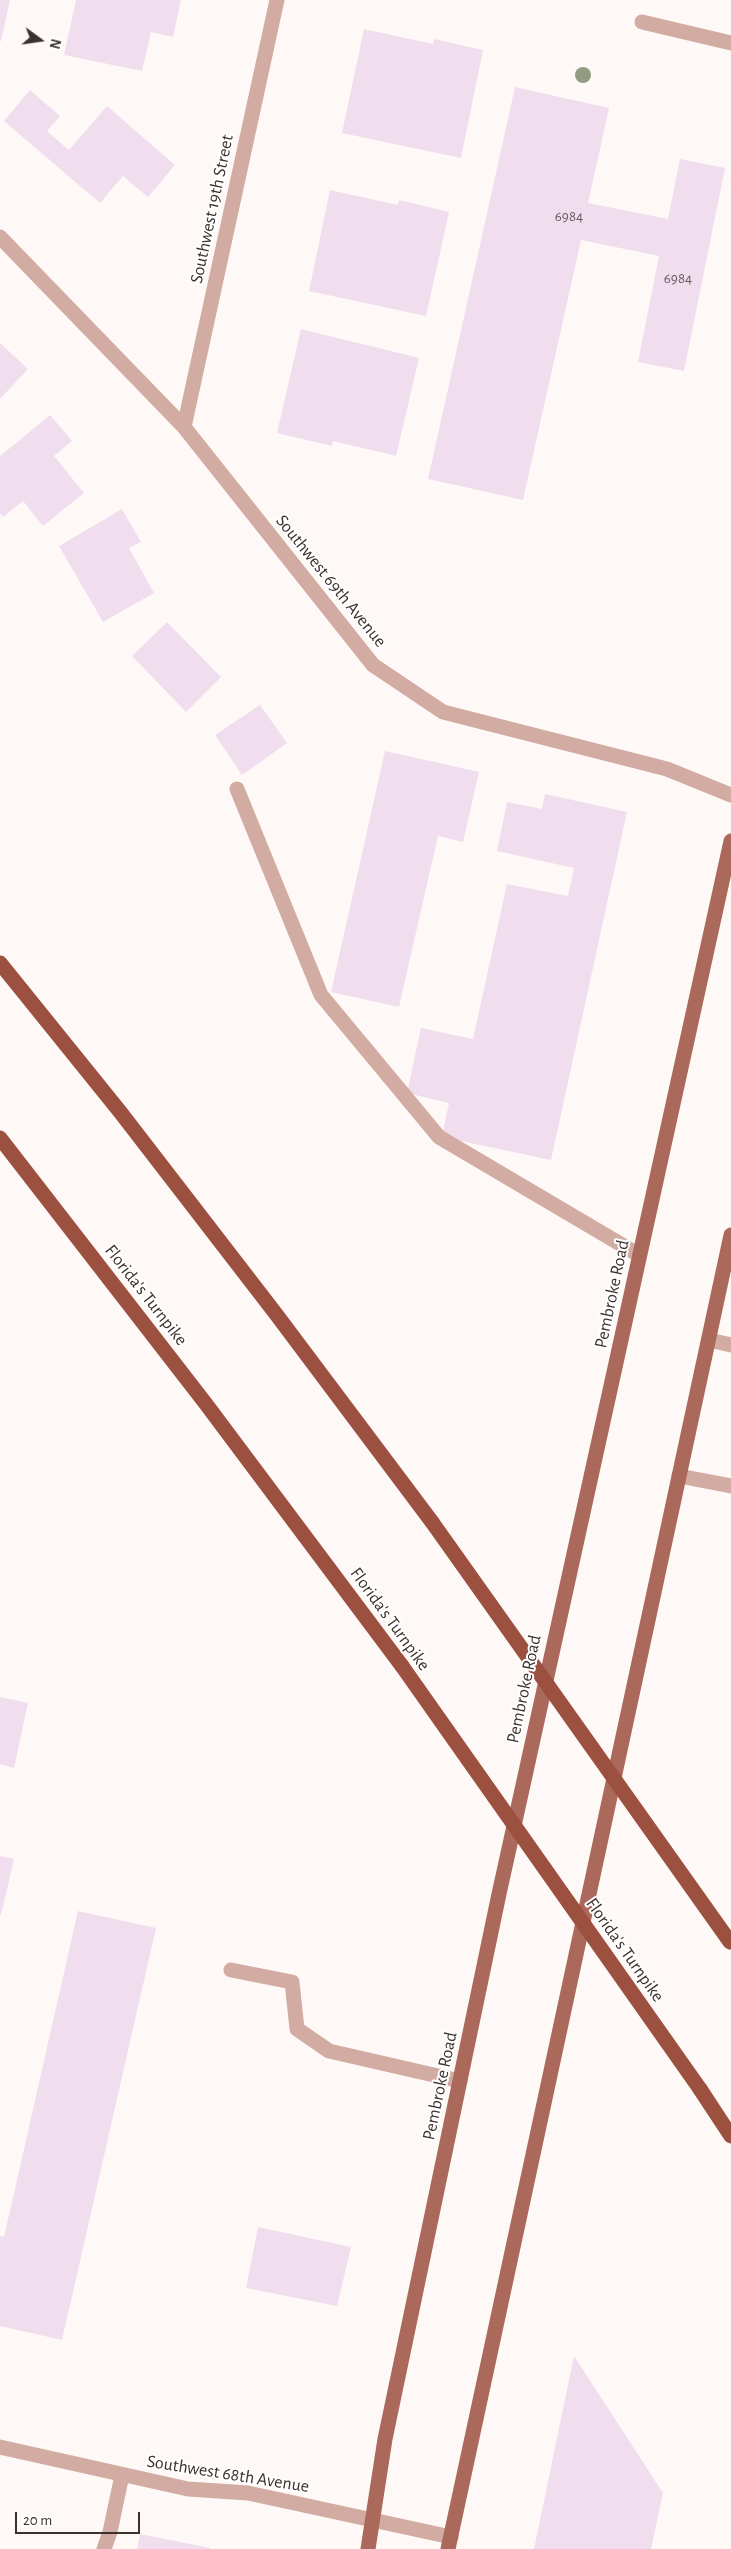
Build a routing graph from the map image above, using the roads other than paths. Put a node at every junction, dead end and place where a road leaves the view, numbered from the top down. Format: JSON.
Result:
{"nodes":[{"id":1,"x":276,"y":0,"type":"edge"},
{"id":2,"x":642,"y":22,"type":"dead end"},
{"id":3,"x":731,"y":43,"type":"edge"},
{"id":4,"x":0,"y":237,"type":"edge"},
{"id":5,"x":184,"y":427,"type":"junction"},
{"id":6,"x":237,"y":789,"type":"dead end"},
{"id":7,"x":731,"y":795,"type":"edge"},
{"id":8,"x":731,"y":840,"type":"edge"},
{"id":9,"x":0,"y":964,"type":"edge"},
{"id":10,"x":0,"y":1138,"type":"edge"},
{"id":11,"x":731,"y":1235,"type":"edge"},
{"id":12,"x":639,"y":1255,"type":"junction"},
{"id":13,"x":708,"y":1340,"type":"junction"},
{"id":14,"x":731,"y":1345,"type":"edge"},
{"id":15,"x":679,"y":1476,"type":"junction"},
{"id":16,"x":731,"y":1486,"type":"edge"},
{"id":17,"x":730,"y":1943,"type":"edge"},
{"id":18,"x":231,"y":1970,"type":"dead end"},
{"id":19,"x":460,"y":2081,"type":"junction"},
{"id":20,"x":731,"y":2136,"type":"edge"},
{"id":21,"x":0,"y":2447,"type":"edge"},
{"id":22,"x":122,"y":2475,"type":"junction"},
{"id":23,"x":371,"y":2522,"type":"junction"},
{"id":24,"x":449,"y":2543,"type":"edge"},
{"id":25,"x":104,"y":2549,"type":"edge"},
{"id":26,"x":368,"y":2549,"type":"edge"}],
"edges":[{"from":1,"to":5,"type":"street","name":"Southwest 19th Street"},
{"from":2,"to":3,"type":"street"},
{"from":4,"to":5,"type":"street","name":"Southwest 69th Avenue"},
{"from":5,"to":7,"type":"street","name":"Southwest 69th Avenue"},
{"from":6,"to":12,"type":"street"},
{"from":8,"to":12,"type":"main road","name":"Pembroke Road"},
{"from":9,"to":17,"type":"highway","bridge":true},
{"from":10,"to":20,"type":"highway","name":"Florida's Turnpike","bridge":true},
{"from":11,"to":13,"type":"main road"},
{"from":12,"to":19,"type":"main road","name":"Pembroke Road"},
{"from":13,"to":14,"type":"street"},
{"from":13,"to":15,"type":"main road"},
{"from":15,"to":16,"type":"street"},
{"from":15,"to":24,"type":"main road"},
{"from":18,"to":19,"type":"street"},
{"from":19,"to":23,"type":"main road","name":"Pembroke Road"},
{"from":21,"to":22,"type":"street","name":"Southwest 68th Avenue"},
{"from":22,"to":23,"type":"street","name":"Southwest 68th Avenue"},
{"from":22,"to":25,"type":"street"},
{"from":23,"to":24,"type":"street","name":"Southwest 68th Avenue"},
{"from":23,"to":26,"type":"main road","name":"Pembroke Road"}]}
